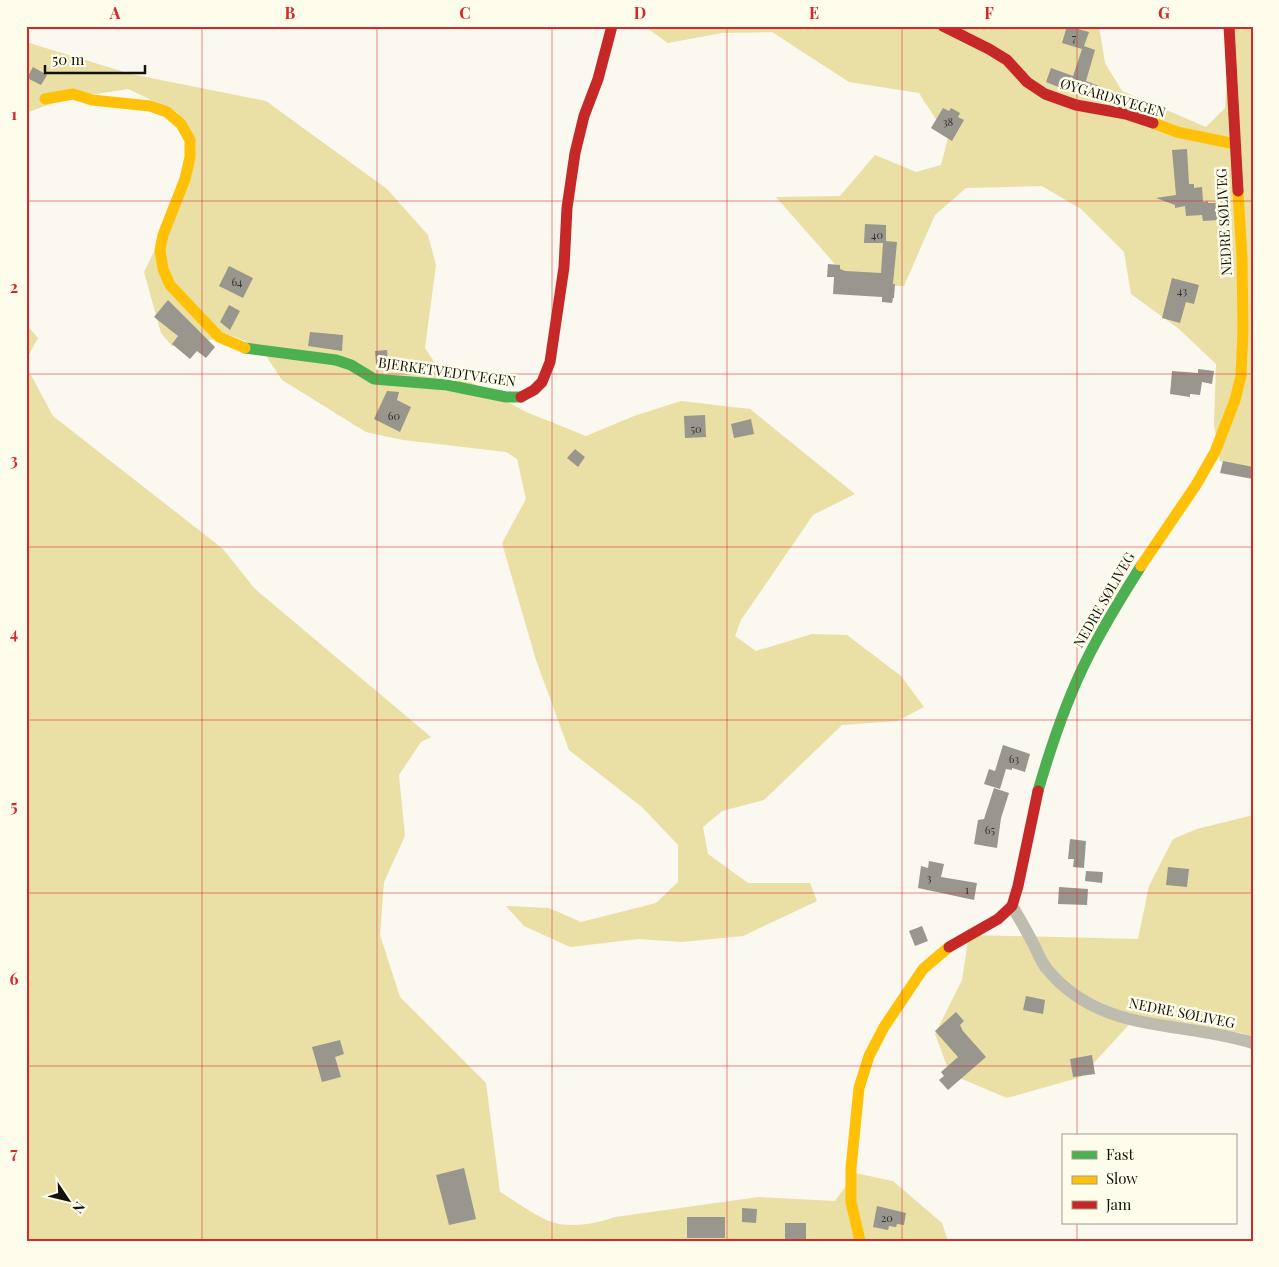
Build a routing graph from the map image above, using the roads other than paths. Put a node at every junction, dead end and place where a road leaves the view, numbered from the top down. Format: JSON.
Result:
{"nodes":[{"id":1,"x":612,"y":26,"type":"edge"},
{"id":2,"x":943,"y":26,"type":"edge"},
{"id":3,"x":1229,"y":26,"type":"edge"},
{"id":4,"x":45,"y":99,"type":"dead end"},
{"id":5,"x":1235,"y":144,"type":"junction"},
{"id":6,"x":1012,"y":906,"type":"junction"},
{"id":7,"x":1253,"y":1043,"type":"edge"},
{"id":8,"x":860,"y":1241,"type":"edge"}],
"edges":[{"from":1,"to":4,"type":"street","name":"BJERKETVEDTVEGEN"},
{"from":2,"to":5,"type":"street","name":"ØYGARDSVEGEN"},
{"from":3,"to":5,"type":"street","name":"NEDRE SØLIVEG"},
{"from":5,"to":6,"type":"street","name":"NEDRE SØLIVEG"},
{"from":6,"to":7,"type":"street","name":"NEDRE SØLIVEG"},
{"from":6,"to":8,"type":"street"}]}
